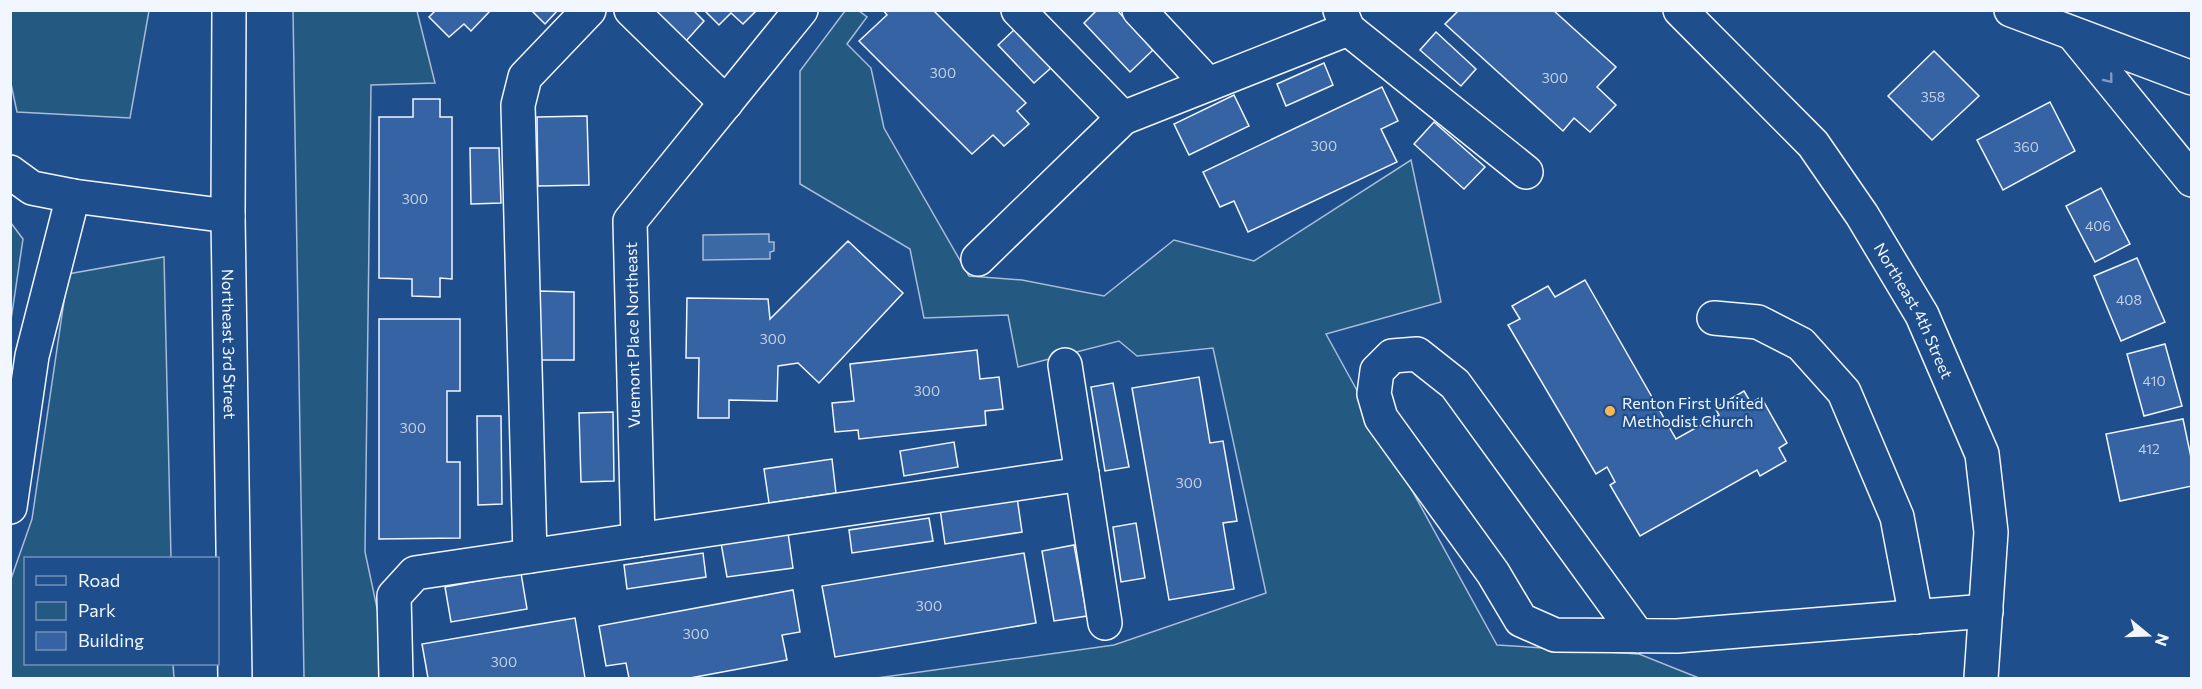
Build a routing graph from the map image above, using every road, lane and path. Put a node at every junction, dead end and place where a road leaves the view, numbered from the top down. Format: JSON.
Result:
{"nodes":[{"id":1,"x":229,"y":10,"type":"edge"},
{"id":2,"x":589,"y":10,"type":"edge"},
{"id":3,"x":631,"y":10,"type":"edge"},
{"id":4,"x":801,"y":10,"type":"edge"},
{"id":5,"x":1018,"y":10,"type":"edge"},
{"id":6,"x":1139,"y":10,"type":"edge"},
{"id":7,"x":1680,"y":10,"type":"edge"},
{"id":8,"x":2011,"y":10,"type":"edge"},
{"id":9,"x":1344,"y":20,"type":"edge"},
{"id":10,"x":2072,"y":34,"type":"junction"},
{"id":11,"x":2192,"y":78,"type":"edge"},
{"id":12,"x":1208,"y":84,"type":"junction"},
{"id":13,"x":726,"y":103,"type":"junction"},
{"id":14,"x":1123,"y":118,"type":"junction"},
{"id":15,"x":10,"y":172,"type":"edge"},
{"id":16,"x":1526,"y":172,"type":"dead end"},
{"id":17,"x":2192,"y":180,"type":"edge"},
{"id":18,"x":73,"y":196,"type":"junction"},
{"id":19,"x":228,"y":216,"type":"junction"},
{"id":20,"x":978,"y":260,"type":"dead end"},
{"id":21,"x":1714,"y":318,"type":"dead end"},
{"id":22,"x":1065,"y":365,"type":"dead end"},
{"id":23,"x":1082,"y":474,"type":"junction"},
{"id":24,"x":10,"y":507,"type":"edge"},
{"id":25,"x":638,"y":540,"type":"junction"},
{"id":26,"x":530,"y":556,"type":"junction"},
{"id":27,"x":1986,"y":611,"type":"junction"},
{"id":28,"x":1916,"y":616,"type":"junction"},
{"id":29,"x":1105,"y":623,"type":"dead end"},
{"id":30,"x":1638,"y":636,"type":"junction"},
{"id":31,"x":235,"y":678,"type":"edge"},
{"id":32,"x":396,"y":678,"type":"edge"},
{"id":33,"x":1981,"y":678,"type":"edge"}],
"edges":[{"from":1,"to":19,"type":"street","name":"Northeast 3rd Street"},
{"from":2,"to":26,"type":"street"},
{"from":3,"to":13,"type":"street"},
{"from":4,"to":13,"type":"street","name":"Vuemont Place Northeast"},
{"from":5,"to":14,"type":"street"},
{"from":6,"to":12,"type":"street"},
{"from":7,"to":27,"type":"street","name":"Northeast 4th Street"},
{"from":8,"to":10,"type":"street"},
{"from":9,"to":12,"type":"street"},
{"from":9,"to":16,"type":"street"},
{"from":10,"to":11,"type":"street"},
{"from":10,"to":17,"type":"street","one_way":true},
{"from":12,"to":14,"type":"street"},
{"from":13,"to":25,"type":"street","name":"Vuemont Place Northeast"},
{"from":14,"to":20,"type":"street"},
{"from":15,"to":18,"type":"street"},
{"from":18,"to":19,"type":"street"},
{"from":18,"to":24,"type":"street"},
{"from":19,"to":31,"type":"street","name":"Northeast 3rd Street"},
{"from":21,"to":28,"type":"street"},
{"from":22,"to":23,"type":"street"},
{"from":23,"to":25,"type":"street"},
{"from":23,"to":29,"type":"street"},
{"from":25,"to":26,"type":"street"},
{"from":26,"to":32,"type":"street"},
{"from":27,"to":28,"type":"street"},
{"from":27,"to":33,"type":"street","name":"Northeast 4th Street"},
{"from":28,"to":30,"type":"street"},
{"from":30,"to":30,"type":"street"}]}
